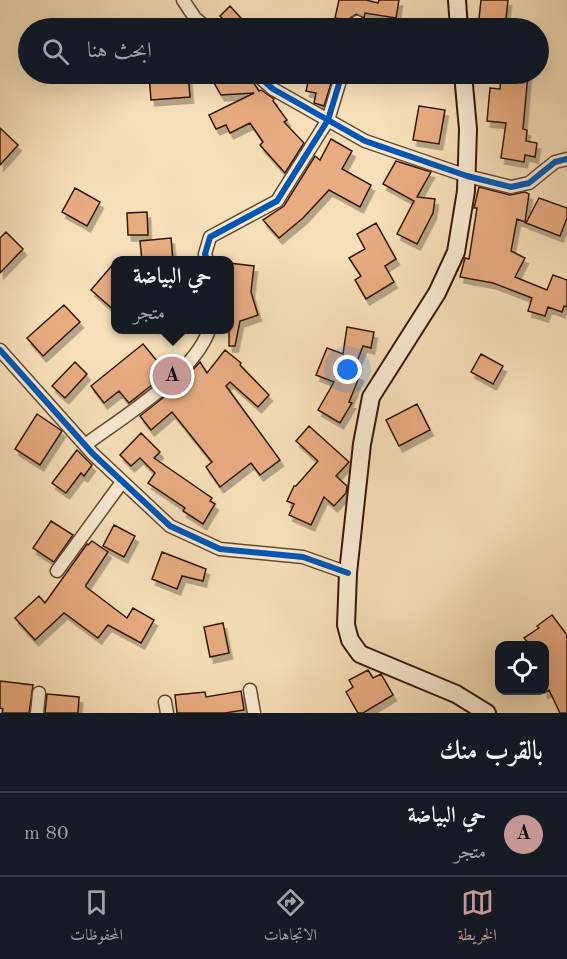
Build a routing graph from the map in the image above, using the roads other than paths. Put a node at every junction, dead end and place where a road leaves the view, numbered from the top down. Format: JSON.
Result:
{"nodes":[{"id":1,"x":183,"y":0,"type":"edge"},
{"id":2,"x":457,"y":0,"type":"edge"},
{"id":3,"x":195,"y":18,"type":"edge"},
{"id":4,"x":458,"y":18,"type":"edge"},
{"id":5,"x":267,"y":84,"type":"edge"},
{"id":6,"x":339,"y":84,"type":"edge"},
{"id":7,"x":464,"y":84,"type":"edge"},
{"id":8,"x":328,"y":120,"type":"junction"},
{"id":9,"x":567,"y":159,"type":"edge"},
{"id":10,"x":467,"y":176,"type":"junction"},
{"id":11,"x":206,"y":256,"type":"edge"},
{"id":12,"x":208,"y":334,"type":"edge"},
{"id":13,"x":0,"y":350,"type":"edge"},
{"id":14,"x":85,"y":445,"type":"junction"},
{"id":15,"x":122,"y":482,"type":"junction"},
{"id":16,"x":57,"y":571,"type":"dead end"},
{"id":17,"x":348,"y":573,"type":"junction"},
{"id":18,"x":250,"y":690,"type":"dead end"},
{"id":19,"x":39,"y":693,"type":"dead end"},
{"id":20,"x":37,"y":713,"type":"edge"},
{"id":21,"x":254,"y":713,"type":"edge"},
{"id":22,"x":487,"y":713,"type":"edge"}],
"edges":[{"from":1,"to":3,"type":"street"},
{"from":2,"to":4,"type":"main road"},
{"from":5,"to":8,"type":"street"},
{"from":6,"to":8,"type":"street"},
{"from":7,"to":10,"type":"main road"},
{"from":8,"to":10,"type":"street"},
{"from":8,"to":11,"type":"street"},
{"from":9,"to":10,"type":"street"},
{"from":10,"to":17,"type":"main road"},
{"from":12,"to":14,"type":"street"},
{"from":13,"to":14,"type":"street"},
{"from":14,"to":15,"type":"street"},
{"from":15,"to":16,"type":"street"},
{"from":15,"to":17,"type":"street"},
{"from":17,"to":22,"type":"main road"},
{"from":18,"to":21,"type":"street"},
{"from":19,"to":20,"type":"street"}]}
